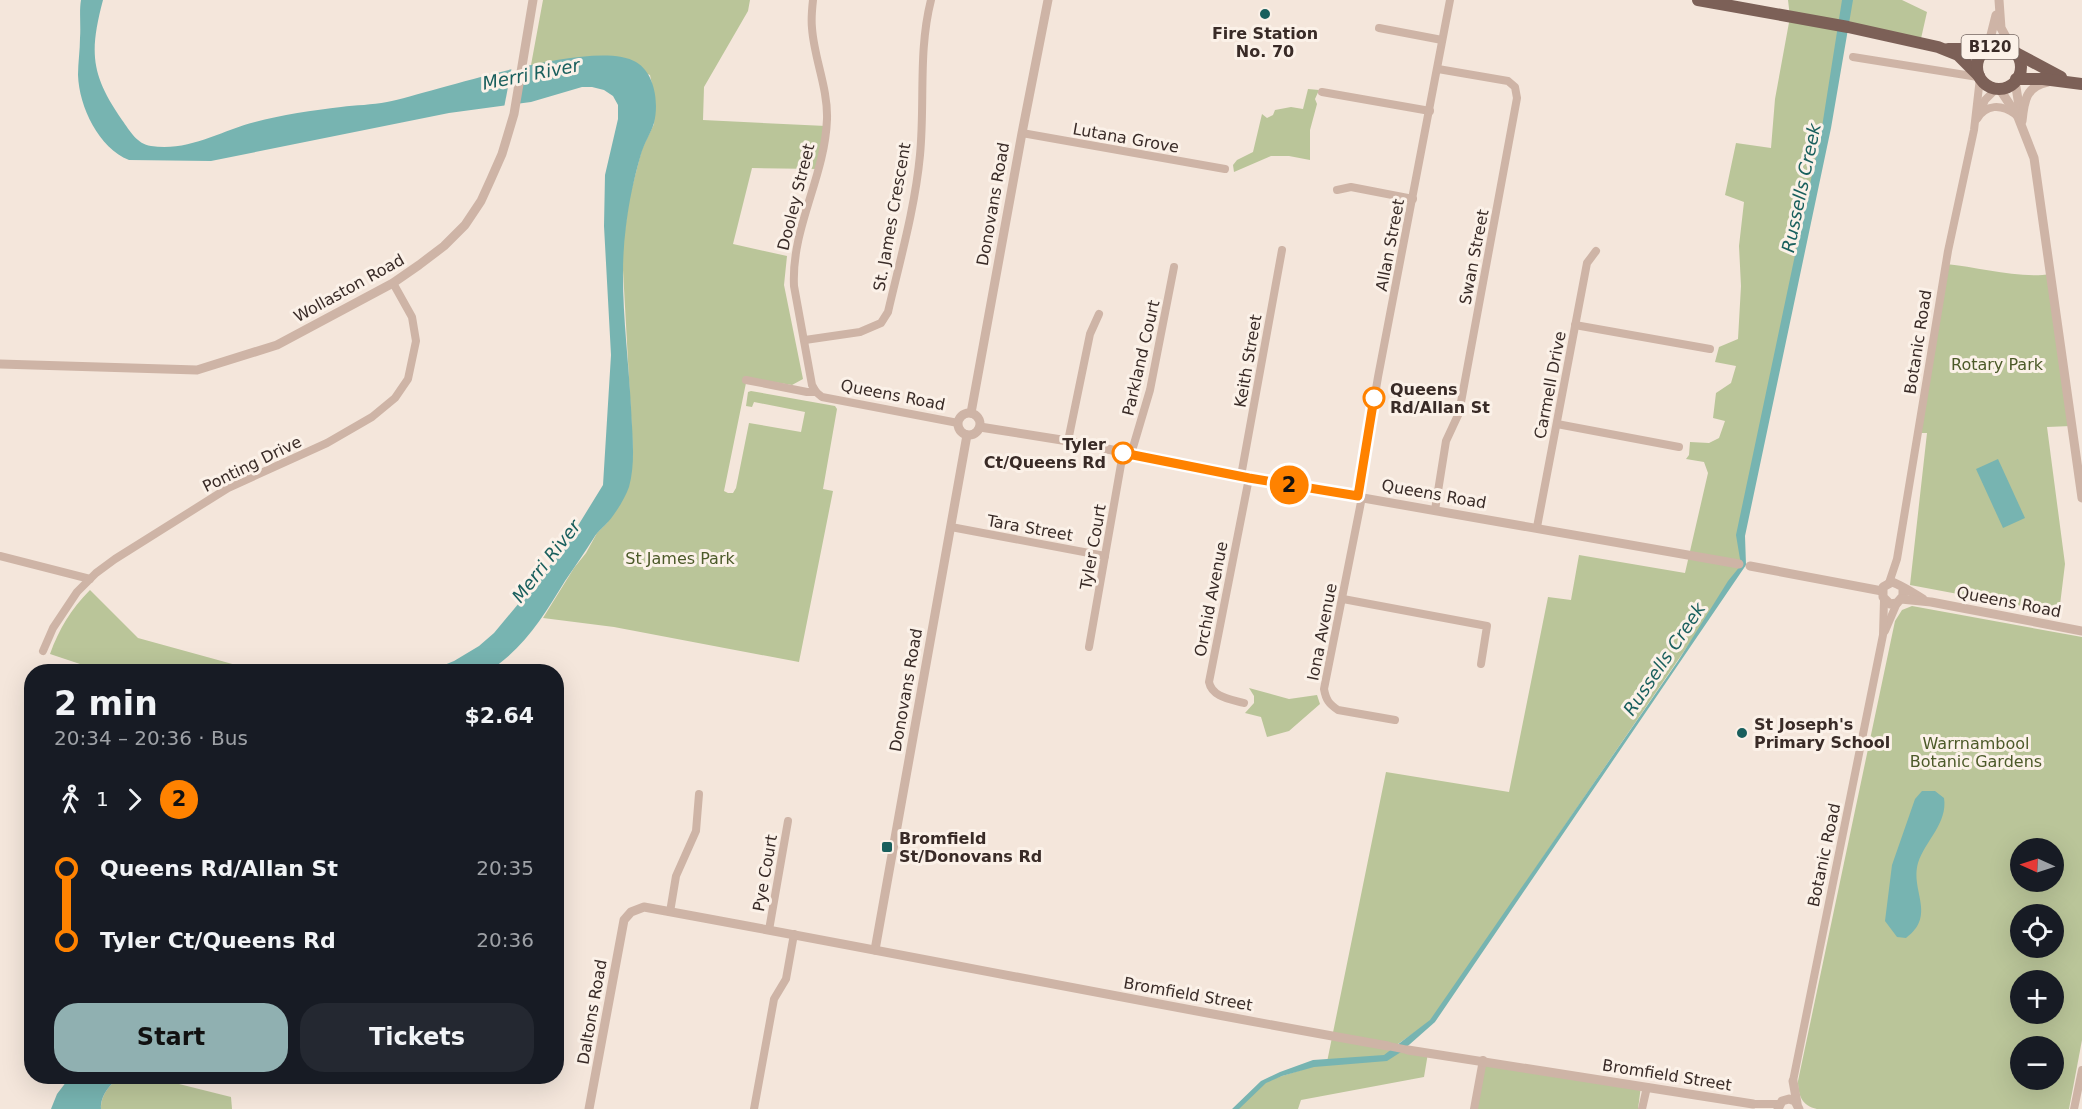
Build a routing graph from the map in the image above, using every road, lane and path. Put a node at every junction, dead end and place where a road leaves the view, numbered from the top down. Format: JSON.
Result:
{"nodes":[{"id":1,"x":533,"y":0,"type":"edge"},
{"id":2,"x":813,"y":0,"type":"edge"},
{"id":3,"x":932,"y":0,"type":"edge"},
{"id":4,"x":1048,"y":0,"type":"edge"},
{"id":5,"x":1450,"y":0,"type":"edge"},
{"id":6,"x":1698,"y":0,"type":"edge"},
{"id":7,"x":1999,"y":0,"type":"edge"},
{"id":8,"x":1378,"y":28,"type":"dead end"},
{"id":9,"x":1442,"y":40,"type":"junction"},
{"id":10,"x":1938,"y":47,"type":"junction"},
{"id":11,"x":1987,"y":48,"type":"junction"},
{"id":12,"x":2014,"y":51,"type":"junction"},
{"id":13,"x":1853,"y":57,"type":"dead end"},
{"id":14,"x":1438,"y":69,"type":"junction"},
{"id":15,"x":1980,"y":77,"type":"junction"},
{"id":16,"x":2016,"y":80,"type":"junction"},
{"id":17,"x":2056,"y":81,"type":"junction"},
{"id":18,"x":1322,"y":82,"type":"dead end"},
{"id":19,"x":2078,"y":83,"type":"edge"},
{"id":20,"x":1998,"y":88,"type":"junction"},
{"id":21,"x":1430,"y":111,"type":"junction"},
{"id":22,"x":1976,"y":121,"type":"junction"},
{"id":23,"x":2022,"y":122,"type":"junction"},
{"id":24,"x":1974,"y":130,"type":"junction"},
{"id":25,"x":1022,"y":133,"type":"junction"},
{"id":26,"x":1225,"y":169,"type":"dead end"},
{"id":27,"x":1337,"y":190,"type":"dead end"},
{"id":28,"x":1413,"y":199,"type":"junction"},
{"id":29,"x":1282,"y":250,"type":"dead end"},
{"id":30,"x":1596,"y":251,"type":"dead end"},
{"id":31,"x":1174,"y":267,"type":"dead end"},
{"id":32,"x":393,"y":283,"type":"junction"},
{"id":33,"x":1099,"y":314,"type":"dead end"},
{"id":34,"x":1575,"y":326,"type":"junction"},
{"id":35,"x":805,"y":340,"type":"junction"},
{"id":36,"x":1710,"y":349,"type":"dead end"},
{"id":37,"x":0,"y":364,"type":"edge"},
{"id":38,"x":746,"y":380,"type":"dead end"},
{"id":39,"x":819,"y":394,"type":"junction"},
{"id":40,"x":970,"y":413,"type":"junction"},
{"id":41,"x":958,"y":423,"type":"junction"},
{"id":42,"x":1557,"y":424,"type":"junction"},
{"id":43,"x":981,"y":427,"type":"junction"},
{"id":44,"x":967,"y":435,"type":"junction"},
{"id":45,"x":1068,"y":441,"type":"junction"},
{"id":46,"x":1679,"y":447,"type":"dead end"},
{"id":47,"x":1127,"y":453,"type":"junction"},
{"id":48,"x":1245,"y":477,"type":"junction"},
{"id":49,"x":1360,"y":497,"type":"junction"},
{"id":50,"x":2082,"y":498,"type":"edge"},
{"id":51,"x":1435,"y":510,"type":"junction"},
{"id":52,"x":951,"y":527,"type":"junction"},
{"id":53,"x":1537,"y":527,"type":"junction"},
{"id":54,"x":0,"y":556,"type":"edge"},
{"id":55,"x":1105,"y":556,"type":"junction"},
{"id":56,"x":1739,"y":564,"type":"joint"},
{"id":57,"x":1750,"y":566,"type":"joint"},
{"id":58,"x":90,"y":579,"type":"junction"},
{"id":59,"x":1896,"y":585,"type":"junction"},
{"id":60,"x":1883,"y":595,"type":"junction"},
{"id":61,"x":1343,"y":599,"type":"junction"},
{"id":62,"x":1899,"y":601,"type":"junction"},
{"id":63,"x":1931,"y":602,"type":"junction"},
{"id":64,"x":2082,"y":631,"type":"edge"},
{"id":65,"x":1883,"y":635,"type":"junction"},
{"id":66,"x":1089,"y":647,"type":"dead end"},
{"id":67,"x":43,"y":651,"type":"dead end"},
{"id":68,"x":1480,"y":664,"type":"dead end"},
{"id":69,"x":1244,"y":703,"type":"dead end"},
{"id":70,"x":1395,"y":720,"type":"dead end"},
{"id":71,"x":699,"y":794,"type":"dead end"},
{"id":72,"x":788,"y":821,"type":"dead end"},
{"id":73,"x":670,"y":912,"type":"junction"},
{"id":74,"x":624,"y":920,"type":"joint"},
{"id":75,"x":769,"y":930,"type":"junction"},
{"id":76,"x":794,"y":934,"type":"junction"},
{"id":77,"x":875,"y":951,"type":"junction"},
{"id":78,"x":1388,"y":1046,"type":"joint"},
{"id":79,"x":1408,"y":1050,"type":"joint"},
{"id":80,"x":1483,"y":1060,"type":"junction"},
{"id":81,"x":2082,"y":1070,"type":"edge"},
{"id":82,"x":1793,"y":1081,"type":"junction"},
{"id":83,"x":1647,"y":1087,"type":"junction"},
{"id":84,"x":1753,"y":1104,"type":"junction"},
{"id":85,"x":1781,"y":1104,"type":"edge"},
{"id":86,"x":1800,"y":1107,"type":"edge"},
{"id":87,"x":589,"y":1109,"type":"edge"},
{"id":88,"x":754,"y":1109,"type":"edge"},
{"id":89,"x":1474,"y":1109,"type":"edge"},
{"id":90,"x":1642,"y":1109,"type":"edge"},
{"id":91,"x":1766,"y":1109,"type":"edge"},
{"id":92,"x":2074,"y":1109,"type":"edge"}],
"edges":[{"from":1,"to":32,"type":"street","name":"Wollaston Road"},
{"from":2,"to":35,"type":"street","name":"Dooley Street"},
{"from":3,"to":35,"type":"street","name":"St. James Crescent"},
{"from":4,"to":25,"type":"street","name":"Donovans Road"},
{"from":5,"to":9,"type":"street","name":"Allan Street"},
{"from":6,"to":10,"type":"main road","number":"B120"},
{"from":7,"to":11,"type":"street"},
{"from":7,"to":12,"type":"street"},
{"from":8,"to":9,"type":"street"},
{"from":9,"to":14,"type":"street","name":"Allan Street"},
{"from":10,"to":11,"type":"main road","number":"B120"},
{"from":10,"to":15,"type":"main road","number":"B120"},
{"from":11,"to":12,"type":"main road","number":"B120"},
{"from":11,"to":15,"type":"main road","number":"B120"},
{"from":12,"to":16,"type":"main road","number":"B120"},
{"from":12,"to":19,"type":"main road","number":"B120"},
{"from":13,"to":15,"type":"street"},
{"from":14,"to":21,"type":"street","name":"Allan Street"},
{"from":14,"to":51,"type":"street","name":"Swan Street"},
{"from":15,"to":20,"type":"main road","number":"B120"},
{"from":15,"to":24,"type":"street","name":"Botanic Road"},
{"from":16,"to":17,"type":"main road","number":"B120"},
{"from":16,"to":20,"type":"main road","number":"B120"},
{"from":16,"to":23,"type":"street"},
{"from":17,"to":19,"type":"main road","number":"B120"},
{"from":17,"to":23,"type":"street"},
{"from":18,"to":21,"type":"street"},
{"from":20,"to":22,"type":"street","name":"Botanic Road"},
{"from":20,"to":23,"type":"street"},
{"from":21,"to":28,"type":"street","name":"Allan Street"},
{"from":22,"to":23,"type":"street"},
{"from":22,"to":24,"type":"street","name":"Botanic Road"},
{"from":23,"to":50,"type":"street"},
{"from":24,"to":59,"type":"street","name":"Botanic Road"},
{"from":25,"to":26,"type":"street","name":"Lutana Grove"},
{"from":25,"to":40,"type":"street","name":"Donovans Road"},
{"from":27,"to":28,"type":"street"},
{"from":28,"to":49,"type":"street","name":"Allan Street"},
{"from":29,"to":48,"type":"street","name":"Keith Street"},
{"from":30,"to":34,"type":"street","name":"Carmell Drive"},
{"from":31,"to":47,"type":"street","name":"Parkland Court"},
{"from":32,"to":37,"type":"street","name":"Wollaston Road"},
{"from":32,"to":58,"type":"street","name":"Ponting Drive"},
{"from":33,"to":45,"type":"street"},
{"from":34,"to":36,"type":"street"},
{"from":34,"to":42,"type":"street","name":"Carmell Drive"},
{"from":35,"to":39,"type":"street","name":"Dooley Street"},
{"from":38,"to":39,"type":"street","name":"Queens Road"},
{"from":39,"to":41,"type":"street","name":"Queens Road"},
{"from":40,"to":41,"type":"street"},
{"from":40,"to":43,"type":"street"},
{"from":41,"to":44,"type":"street"},
{"from":42,"to":46,"type":"street"},
{"from":42,"to":53,"type":"street","name":"Carmell Drive"},
{"from":43,"to":44,"type":"street"},
{"from":43,"to":45,"type":"street","name":"Queens Road"},
{"from":44,"to":52,"type":"street","name":"Donovans Road"},
{"from":45,"to":47,"type":"street","name":"Queens Road"},
{"from":47,"to":48,"type":"street","name":"Queens Road"},
{"from":47,"to":55,"type":"street","name":"Tyler Court"},
{"from":48,"to":49,"type":"street","name":"Queens Road"},
{"from":48,"to":69,"type":"street","name":"Orchid Avenue"},
{"from":49,"to":51,"type":"street","name":"Queens Road"},
{"from":49,"to":61,"type":"street","name":"Iona Avenue"},
{"from":51,"to":53,"type":"street","name":"Queens Road"},
{"from":52,"to":55,"type":"street","name":"Tara Street"},
{"from":52,"to":77,"type":"street","name":"Donovans Road"},
{"from":53,"to":56,"type":"street","name":"Queens Road"},
{"from":54,"to":58,"type":"street"},
{"from":55,"to":66,"type":"street","name":"Tyler Court"},
{"from":56,"to":57,"type":"street","name":"Queens Road"},
{"from":57,"to":60,"type":"street","name":"Queens Road"},
{"from":58,"to":67,"type":"street","name":"Ponting Drive"},
{"from":59,"to":60,"type":"street"},
{"from":59,"to":62,"type":"street"},
{"from":59,"to":63,"type":"street","name":"Queens Road"},
{"from":60,"to":62,"type":"street","name":"Queens Road"},
{"from":60,"to":65,"type":"street","name":"Botanic Road"},
{"from":61,"to":68,"type":"street"},
{"from":61,"to":70,"type":"street","name":"Iona Avenue"},
{"from":62,"to":63,"type":"street","name":"Queens Road"},
{"from":62,"to":65,"type":"street","name":"Botanic Road"},
{"from":63,"to":64,"type":"street","name":"Queens Road"},
{"from":65,"to":82,"type":"street","name":"Botanic Road"},
{"from":71,"to":73,"type":"street"},
{"from":72,"to":75,"type":"street","name":"Pye Court"},
{"from":73,"to":74,"type":"street","name":"Bromfield Street"},
{"from":73,"to":75,"type":"street","name":"Bromfield Street"},
{"from":74,"to":87,"type":"street","name":"Daltons Road"},
{"from":75,"to":76,"type":"street","name":"Bromfield Street"},
{"from":76,"to":77,"type":"street","name":"Bromfield Street"},
{"from":76,"to":88,"type":"street"},
{"from":77,"to":78,"type":"street","name":"Bromfield Street"},
{"from":78,"to":79,"type":"street","name":"Bromfield Street"},
{"from":79,"to":80,"type":"street","name":"Bromfield Street"},
{"from":80,"to":83,"type":"street","name":"Bromfield Street"},
{"from":80,"to":89,"type":"street"},
{"from":81,"to":92,"type":"street"},
{"from":82,"to":85,"type":"street","name":"Botanic Road"},
{"from":82,"to":86,"type":"street","name":"Botanic Road"},
{"from":83,"to":84,"type":"street","name":"Bromfield Street"},
{"from":83,"to":90,"type":"street"},
{"from":84,"to":85,"type":"street","name":"Bromfield Street"},
{"from":84,"to":91,"type":"street","name":"Bromfield Street"},
{"from":85,"to":86,"type":"street"}]}
